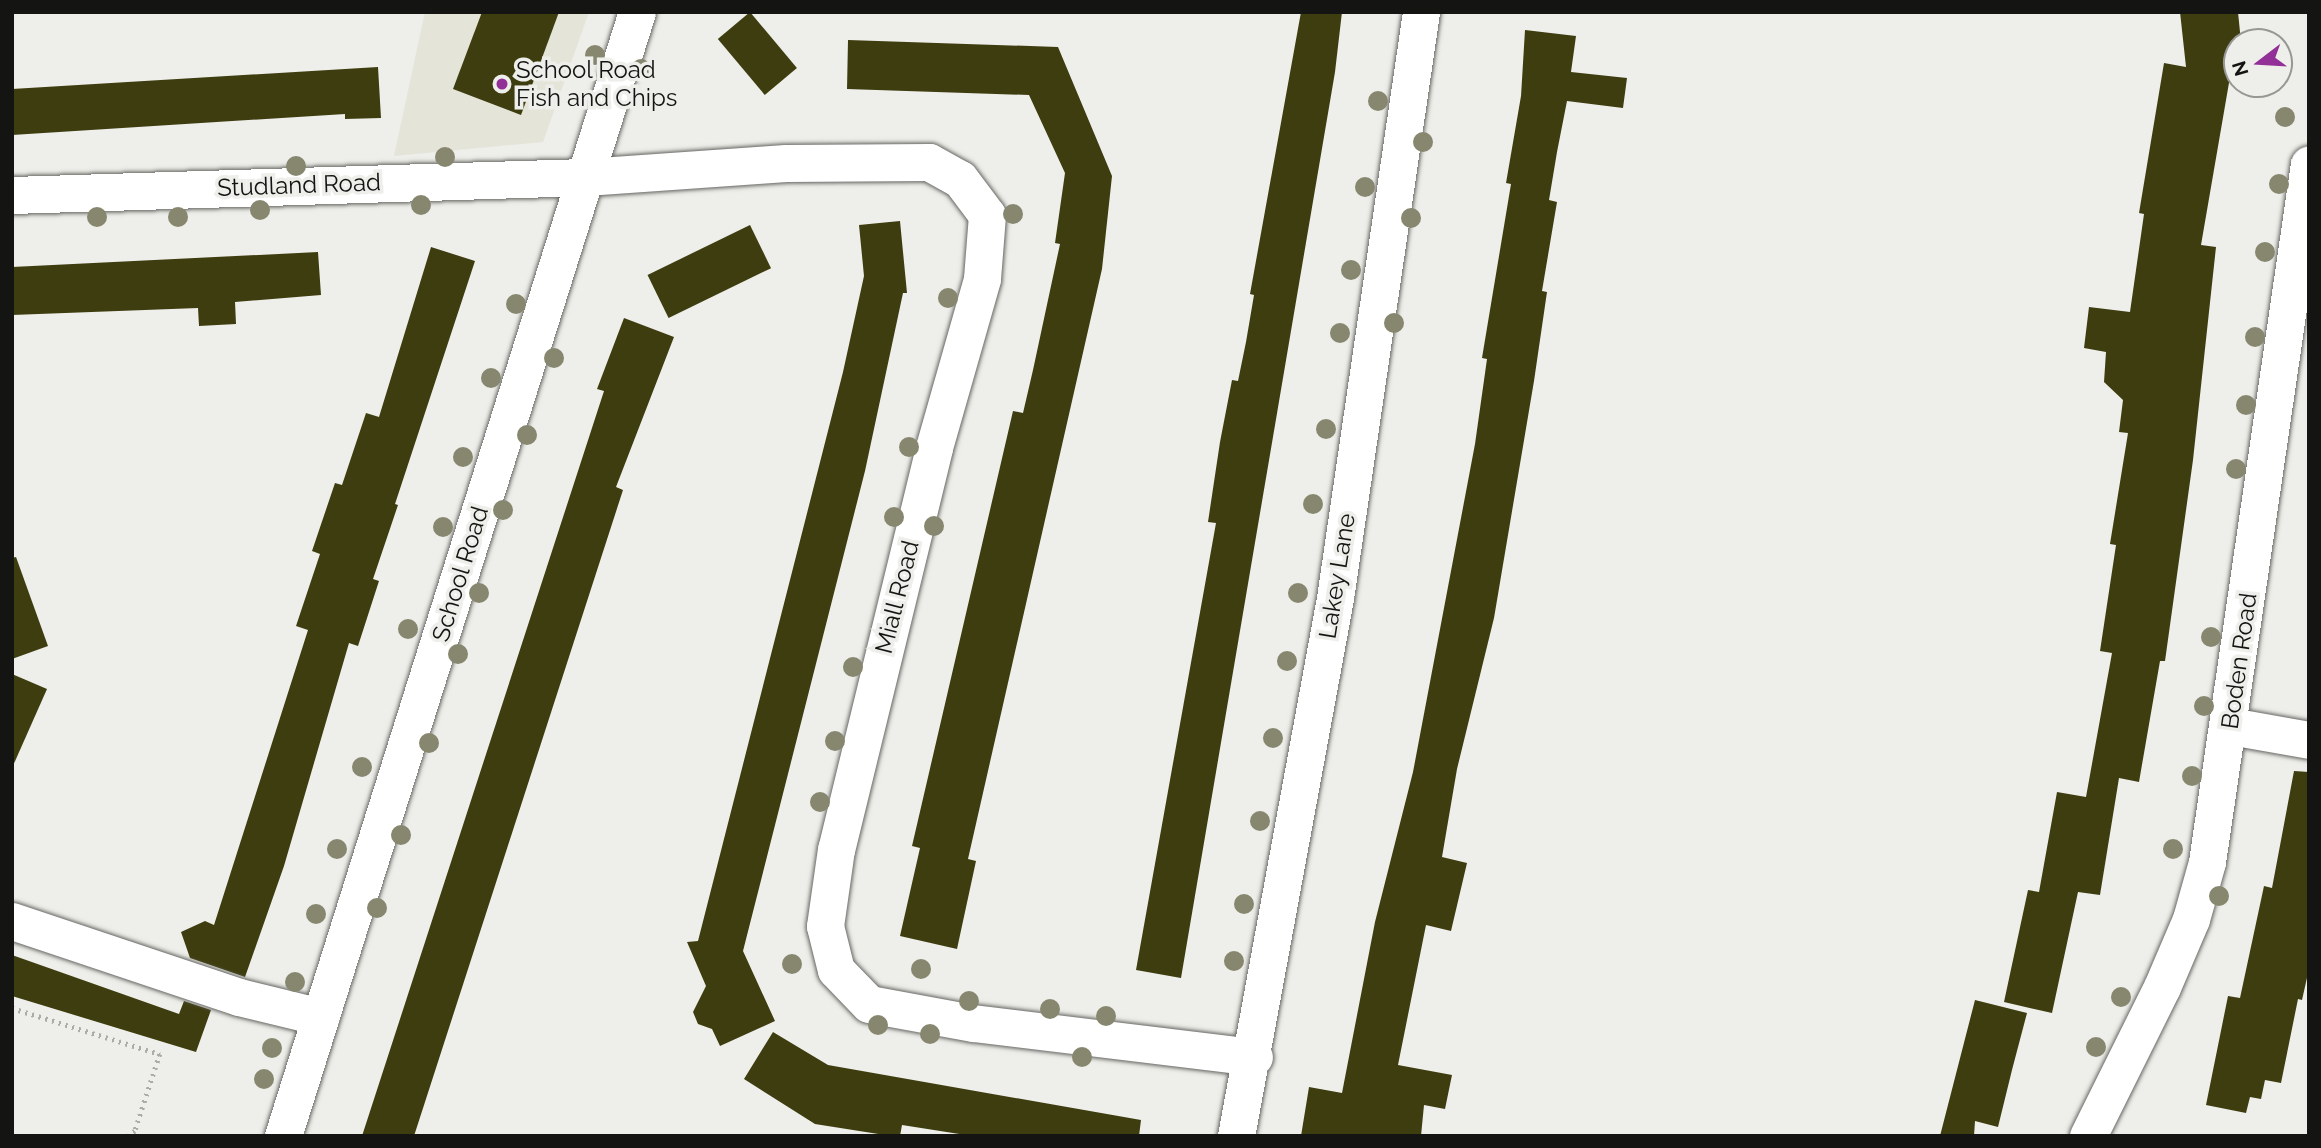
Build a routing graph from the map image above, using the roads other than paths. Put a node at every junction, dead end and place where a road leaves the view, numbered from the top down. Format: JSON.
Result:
{"nodes":[{"id":1,"x":637,"y":12,"type":"edge"},
{"id":2,"x":1422,"y":12,"type":"edge"},
{"id":3,"x":2309,"y":164,"type":"edge"},
{"id":4,"x":585,"y":177,"type":"junction"},
{"id":5,"x":12,"y":195,"type":"edge"},
{"id":6,"x":2230,"y":726,"type":"junction"},
{"id":7,"x":2309,"y":740,"type":"edge"},
{"id":8,"x":12,"y":921,"type":"edge"},
{"id":9,"x":321,"y":1017,"type":"junction"},
{"id":10,"x":1254,"y":1057,"type":"junction"},
{"id":11,"x":283,"y":1136,"type":"edge"},
{"id":12,"x":1236,"y":1136,"type":"edge"},
{"id":13,"x":2088,"y":1136,"type":"edge"}],
"edges":[{"from":1,"to":4,"type":"street","name":"School Road"},
{"from":2,"to":10,"type":"street","name":"Lakey Lane"},
{"from":3,"to":6,"type":"street","name":"Boden Road"},
{"from":4,"to":5,"type":"street","name":"Studland Road"},
{"from":4,"to":9,"type":"street","name":"School Road"},
{"from":4,"to":10,"type":"street","name":"Miall Road"},
{"from":6,"to":7,"type":"street"},
{"from":6,"to":13,"type":"street","name":"Boden Road"},
{"from":8,"to":9,"type":"street"},
{"from":9,"to":11,"type":"street","name":"School Road"},
{"from":10,"to":12,"type":"street","name":"Lakey Lane"}]}
